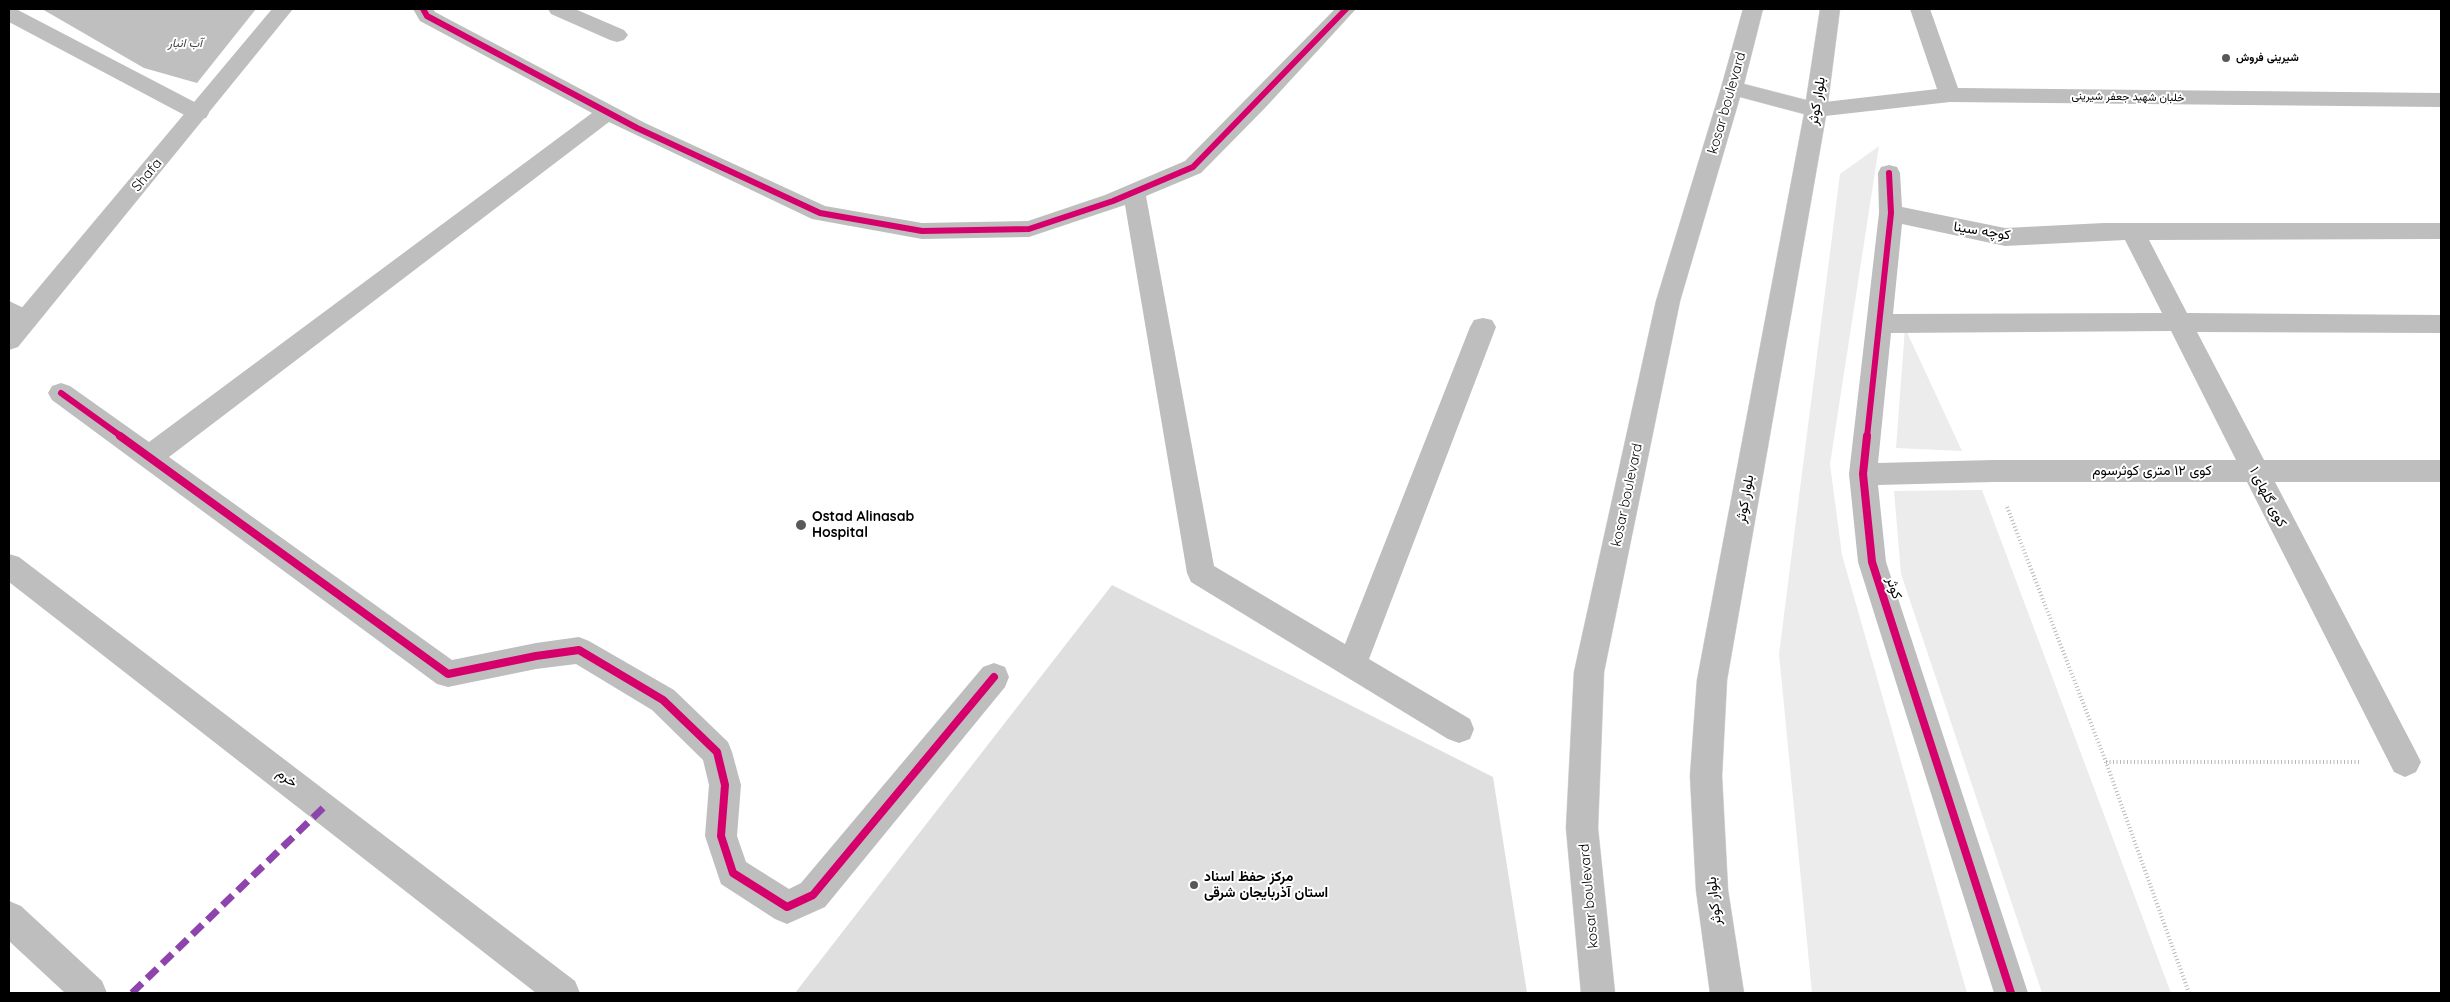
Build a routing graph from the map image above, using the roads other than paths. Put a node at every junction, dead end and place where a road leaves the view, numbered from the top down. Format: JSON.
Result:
{"nodes":[{"id":1,"x":283,"y":9,"type":"edge"},
{"id":2,"x":423,"y":9,"type":"edge"},
{"id":3,"x":558,"y":9,"type":"edge"},
{"id":4,"x":1346,"y":9,"type":"edge"},
{"id":5,"x":1753,"y":9,"type":"edge"},
{"id":6,"x":1830,"y":9,"type":"edge"},
{"id":7,"x":1920,"y":9,"type":"edge"},
{"id":8,"x":9,"y":14,"type":"edge"},
{"id":9,"x":617,"y":35,"type":"dead end"},
{"id":10,"x":1732,"y":88,"type":"junction"},
{"id":11,"x":1950,"y":96,"type":"junction"},
{"id":12,"x":2441,"y":100,"type":"edge"},
{"id":13,"x":1816,"y":110,"type":"junction"},
{"id":14,"x":608,"y":112,"type":"junction"},
{"id":15,"x":198,"y":114,"type":"junction"},
{"id":16,"x":1889,"y":173,"type":"dead end"},
{"id":17,"x":1134,"y":192,"type":"junction"},
{"id":18,"x":1890,"y":214,"type":"junction"},
{"id":19,"x":2441,"y":231,"type":"edge"},
{"id":20,"x":2133,"y":232,"type":"junction"},
{"id":21,"x":17,"y":315,"type":"edge"},
{"id":22,"x":2179,"y":322,"type":"junction"},
{"id":23,"x":1880,"y":324,"type":"junction"},
{"id":24,"x":2441,"y":324,"type":"edge"},
{"id":25,"x":1483,"y":327,"type":"dead end"},
{"id":26,"x":9,"y":340,"type":"edge"},
{"id":27,"x":61,"y":393,"type":"dead end"},
{"id":28,"x":149,"y":457,"type":"junction"},
{"id":29,"x":2255,"y":471,"type":"junction"},
{"id":30,"x":2441,"y":471,"type":"edge"},
{"id":31,"x":1863,"y":474,"type":"junction"},
{"id":32,"x":9,"y":566,"type":"edge"},
{"id":33,"x":1352,"y":665,"type":"junction"},
{"id":34,"x":994,"y":677,"type":"dead end"},
{"id":35,"x":1459,"y":729,"type":"dead end"},
{"id":36,"x":2405,"y":762,"type":"road end"},
{"id":37,"x":9,"y":918,"type":"edge"},
{"id":38,"x":90,"y":993,"type":"edge"},
{"id":39,"x":563,"y":993,"type":"edge"},
{"id":40,"x":1598,"y":993,"type":"edge"},
{"id":41,"x":1726,"y":993,"type":"edge"},
{"id":42,"x":2011,"y":993,"type":"edge"}],
"edges":[{"from":1,"to":15,"type":"street","name":"Shafa"},
{"from":2,"to":14,"type":"street"},
{"from":3,"to":9,"type":"street"},
{"from":4,"to":17,"type":"street"},
{"from":5,"to":10,"type":"street","name":"kosar boulevard"},
{"from":6,"to":13,"type":"street","name":"بلوار کوثر"},
{"from":7,"to":11,"type":"street"},
{"from":8,"to":15,"type":"street"},
{"from":10,"to":13,"type":"street"},
{"from":10,"to":40,"type":"street","name":"kosar boulevard"},
{"from":11,"to":12,"type":"street","name":"خلبان شهید جعفر شیرینی"},
{"from":11,"to":13,"type":"street","name":"خلبان شهید جعفر شیرینی"},
{"from":13,"to":41,"type":"street","name":"بلوار کوثر"},
{"from":14,"to":17,"type":"street"},
{"from":14,"to":28,"type":"street"},
{"from":15,"to":21,"type":"street","name":"Shafa"},
{"from":16,"to":18,"type":"street","name":"کوثر"},
{"from":17,"to":33,"type":"street"},
{"from":18,"to":20,"type":"street","name":"کوچه سینا"},
{"from":18,"to":23,"type":"street","name":"کوثر"},
{"from":19,"to":20,"type":"street","name":"کوچه سینا"},
{"from":20,"to":22,"type":"street","name":"کوی گلهای ۱"},
{"from":21,"to":26,"type":"street","name":"Shafa"},
{"from":22,"to":23,"type":"street"},
{"from":22,"to":24,"type":"street"},
{"from":22,"to":29,"type":"street","name":"کوی گلهای ۱"},
{"from":23,"to":31,"type":"street","name":"کوثر"},
{"from":25,"to":33,"type":"street"},
{"from":27,"to":28,"type":"street"},
{"from":28,"to":34,"type":"street"},
{"from":29,"to":30,"type":"street","name":"کوی ۱۲ متری کوثرسوم"},
{"from":29,"to":31,"type":"street","name":"کوی ۱۲ متری کوثرسوم"},
{"from":29,"to":36,"type":"street","name":"کوی گلهای ۱"},
{"from":31,"to":42,"type":"street","name":"کوثر"},
{"from":32,"to":39,"type":"street","name":"خرم"},
{"from":33,"to":35,"type":"street"},
{"from":37,"to":38,"type":"street"}]}
